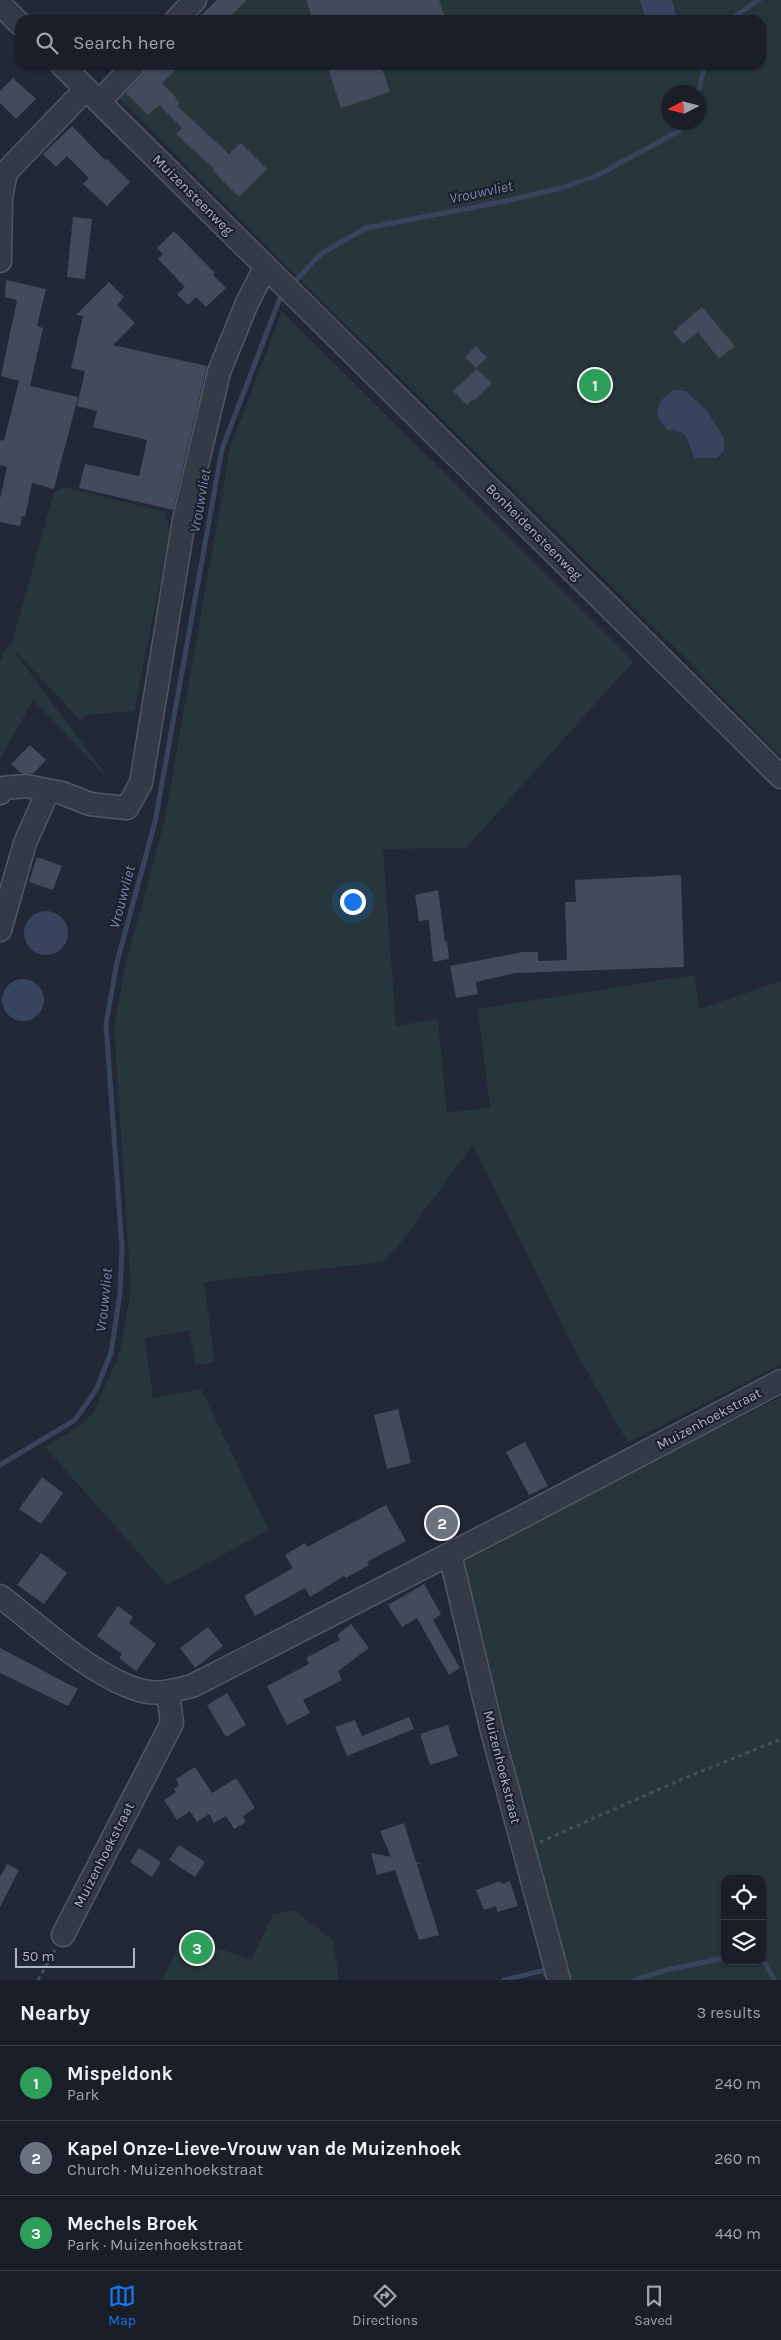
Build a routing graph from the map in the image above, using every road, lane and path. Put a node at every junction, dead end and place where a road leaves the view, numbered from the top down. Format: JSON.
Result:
{"nodes":[{"id":1,"x":194,"y":0,"type":"edge"},
{"id":2,"x":0,"y":4,"type":"edge"},
{"id":3,"x":180,"y":15,"type":"edge"},
{"id":4,"x":15,"y":19,"type":"edge"},
{"id":5,"x":67,"y":70,"type":"edge"},
{"id":6,"x":127,"y":70,"type":"edge"},
{"id":7,"x":93,"y":95,"type":"junction"},
{"id":8,"x":0,"y":261,"type":"edge"},
{"id":9,"x":282,"y":284,"type":"junction"},
{"id":10,"x":781,"y":777,"type":"edge"},
{"id":11,"x":48,"y":791,"type":"junction"},
{"id":12,"x":0,"y":793,"type":"edge"},
{"id":13,"x":0,"y":930,"type":"edge"},
{"id":14,"x":781,"y":1381,"type":"edge"},
{"id":15,"x":450,"y":1554,"type":"junction"},
{"id":16,"x":0,"y":1596,"type":"edge"},
{"id":17,"x":168,"y":1692,"type":"junction"},
{"id":18,"x":781,"y":1739,"type":"edge"},
{"id":19,"x":523,"y":1851,"type":"junction"},
{"id":20,"x":63,"y":1935,"type":"joint"},
{"id":21,"x":38,"y":1980,"type":"edge"},
{"id":22,"x":558,"y":1980,"type":"edge"}],
"edges":[{"from":1,"to":3,"type":"street"},
{"from":2,"to":4,"type":"street"},
{"from":5,"to":7,"type":"street","name":"Muizensteenweg"},
{"from":6,"to":7,"type":"street"},
{"from":7,"to":8,"type":"street"},
{"from":7,"to":9,"type":"street","name":"Muizensteenweg"},
{"from":9,"to":10,"type":"street","name":"Bonheidensteenweg"},
{"from":9,"to":11,"type":"street"},
{"from":11,"to":12,"type":"street"},
{"from":11,"to":13,"type":"street"},
{"from":14,"to":15,"type":"street","name":"Muizenhoekstraat"},
{"from":15,"to":17,"type":"street","name":"Muizenhoekstraat"},
{"from":15,"to":19,"type":"street","name":"Muizenhoekstraat"},
{"from":16,"to":17,"type":"street","name":"Muizenhoekstraat"},
{"from":17,"to":20,"type":"street","name":"Muizenhoekstraat"},
{"from":18,"to":19,"type":"path"},
{"from":19,"to":22,"type":"street","name":"Muizenhoekstraat"},
{"from":20,"to":21,"type":"path"}]}
